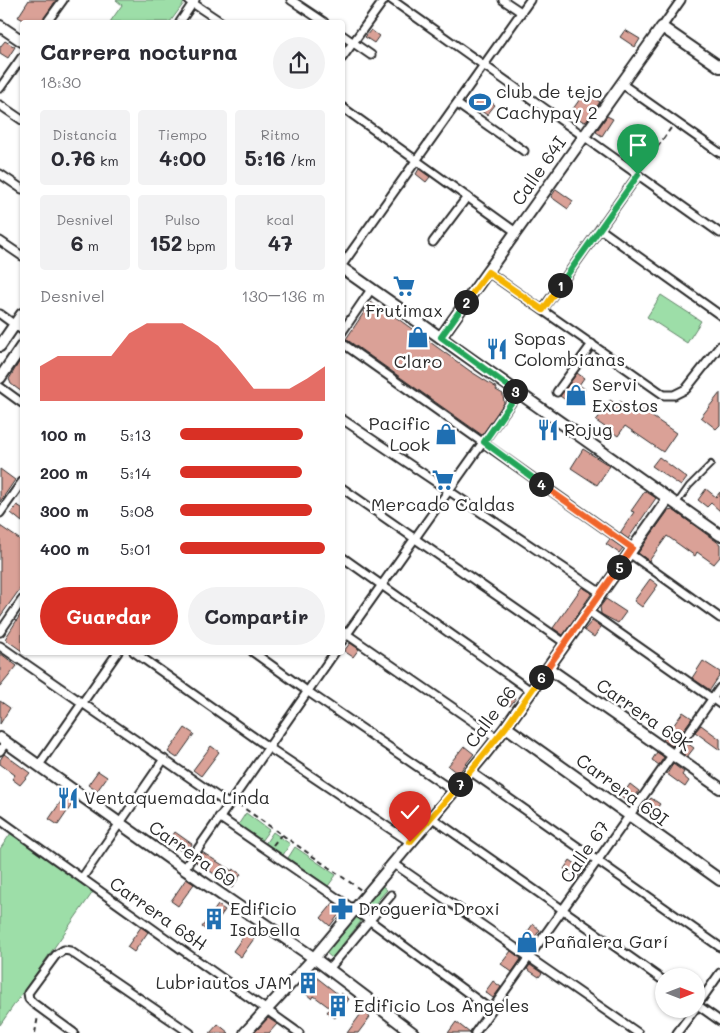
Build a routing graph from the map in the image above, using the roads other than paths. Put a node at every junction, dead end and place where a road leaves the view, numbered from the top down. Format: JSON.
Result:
{"nodes":[{"id":1,"x":63,"y":0,"type":"edge"},
{"id":2,"x":292,"y":0,"type":"edge"},
{"id":3,"x":384,"y":0,"type":"edge"},
{"id":4,"x":392,"y":0,"type":"edge"},
{"id":5,"x":503,"y":0,"type":"edge"},
{"id":6,"x":530,"y":0,"type":"edge"},
{"id":7,"x":681,"y":0,"type":"edge"},
{"id":8,"x":192,"y":1,"type":"edge"},
{"id":9,"x":521,"y":12,"type":"junction"},
{"id":10,"x":48,"y":20,"type":"edge"},
{"id":11,"x":181,"y":20,"type":"edge"},
{"id":12,"x":218,"y":20,"type":"edge"},
{"id":13,"x":321,"y":20,"type":"edge"},
{"id":14,"x":0,"y":26,"type":"edge"},
{"id":15,"x":662,"y":27,"type":"junction"},
{"id":16,"x":345,"y":37,"type":"edge"},
{"id":17,"x":20,"y":41,"type":"edge"},
{"id":18,"x":354,"y":43,"type":"junction"},
{"id":19,"x":345,"y":54,"type":"edge"},
{"id":20,"x":371,"y":55,"type":"dead end"},
{"id":21,"x":20,"y":60,"type":"edge"},
{"id":22,"x":484,"y":66,"type":"junction"},
{"id":23,"x":720,"y":67,"type":"edge"},
{"id":24,"x":622,"y":84,"type":"junction"},
{"id":25,"x":0,"y":88,"type":"edge"},
{"id":26,"x":457,"y":104,"type":"junction"},
{"id":27,"x":0,"y":105,"type":"edge"},
{"id":28,"x":345,"y":109,"type":"edge"},
{"id":29,"x":20,"y":119,"type":"edge"},
{"id":30,"x":584,"y":137,"type":"junction"},
{"id":31,"x":524,"y":151,"type":"dead end"},
{"id":32,"x":720,"y":153,"type":"edge"},
{"id":33,"x":418,"y":161,"type":"junction"},
{"id":34,"x":0,"y":174,"type":"edge"},
{"id":35,"x":638,"y":175,"type":"junction"},
{"id":36,"x":20,"y":188,"type":"edge"},
{"id":37,"x":467,"y":197,"type":"junction"},
{"id":38,"x":600,"y":229,"type":"junction"},
{"id":39,"x":516,"y":232,"type":"junction"},
{"id":40,"x":720,"y":233,"type":"edge"},
{"id":41,"x":0,"y":240,"type":"edge"},
{"id":42,"x":433,"y":242,"type":"dead end"},
{"id":43,"x":20,"y":255,"type":"edge"},
{"id":44,"x":345,"y":262,"type":"edge"},
{"id":45,"x":345,"y":268,"type":"edge"},
{"id":46,"x":488,"y":272,"type":"junction"},
{"id":47,"x":372,"y":288,"type":"junction"},
{"id":48,"x":543,"y":310,"type":"junction"},
{"id":49,"x":0,"y":314,"type":"edge"},
{"id":50,"x":720,"y":315,"type":"edge"},
{"id":51,"x":19,"y":327,"type":"edge"},
{"id":52,"x":345,"y":328,"type":"edge"},
{"id":53,"x":441,"y":337,"type":"junction"},
{"id":54,"x":592,"y":344,"type":"junction"},
{"id":55,"x":345,"y":345,"type":"edge"},
{"id":56,"x":0,"y":346,"type":"edge"},
{"id":57,"x":720,"y":346,"type":"edge"},
{"id":58,"x":20,"y":349,"type":"edge"},
{"id":59,"x":0,"y":378,"type":"edge"},
{"id":60,"x":0,"y":387,"type":"edge"},
{"id":61,"x":557,"y":392,"type":"dead end"},
{"id":62,"x":518,"y":393,"type":"junction"},
{"id":63,"x":20,"y":402,"type":"edge"},
{"id":64,"x":345,"y":421,"type":"edge"},
{"id":65,"x":484,"y":442,"type":"junction"},
{"id":66,"x":711,"y":464,"type":"dead end"},
{"id":67,"x":20,"y":485,"type":"edge"},
{"id":68,"x":345,"y":490,"type":"edge"},
{"id":69,"x":449,"y":491,"type":"junction"},
{"id":70,"x":672,"y":502,"type":"junction"},
{"id":71,"x":0,"y":514,"type":"edge"},
{"id":72,"x":719,"y":534,"type":"edge"},
{"id":73,"x":415,"y":538,"type":"junction"},
{"id":74,"x":631,"y":551,"type":"junction"},
{"id":75,"x":345,"y":559,"type":"edge"},
{"id":76,"x":382,"y":585,"type":"junction"},
{"id":77,"x":600,"y":593,"type":"junction"},
{"id":78,"x":20,"y":603,"type":"edge"},
{"id":79,"x":588,"y":611,"type":"junction"},
{"id":80,"x":720,"y":618,"type":"edge"},
{"id":81,"x":0,"y":632,"type":"edge"},
{"id":82,"x":345,"y":633,"type":"edge"},
{"id":83,"x":565,"y":643,"type":"junction"},
{"id":84,"x":0,"y":646,"type":"edge"},
{"id":85,"x":116,"y":655,"type":"edge"},
{"id":86,"x":138,"y":655,"type":"edge"},
{"id":87,"x":257,"y":655,"type":"edge"},
{"id":88,"x":333,"y":655,"type":"edge"},
{"id":89,"x":548,"y":668,"type":"junction"},
{"id":90,"x":720,"y":688,"type":"edge"},
{"id":91,"x":307,"y":691,"type":"junction"},
{"id":92,"x":531,"y":691,"type":"junction"},
{"id":93,"x":712,"y":699,"type":"junction"},
{"id":94,"x":83,"y":702,"type":"junction"},
{"id":95,"x":720,"y":704,"type":"edge"},
{"id":96,"x":506,"y":727,"type":"junction"},
{"id":97,"x":497,"y":738,"type":"junction"},
{"id":98,"x":2,"y":744,"type":"edge"},
{"id":99,"x":268,"y":747,"type":"junction"},
{"id":100,"x":672,"y":754,"type":"junction"},
{"id":101,"x":164,"y":760,"type":"junction"},
{"id":102,"x":39,"y":765,"type":"junction"},
{"id":103,"x":470,"y":771,"type":"junction"},
{"id":104,"x":720,"y":788,"type":"edge"},
{"id":105,"x":454,"y":791,"type":"junction"},
{"id":106,"x":230,"y":802,"type":"junction"},
{"id":107,"x":629,"y":815,"type":"junction"},
{"id":108,"x":219,"y":817,"type":"junction"},
{"id":109,"x":431,"y":817,"type":"junction"},
{"id":110,"x":0,"y":820,"type":"edge"},
{"id":111,"x":120,"y":822,"type":"junction"},
{"id":112,"x":410,"y":842,"type":"junction"},
{"id":113,"x":597,"y":860,"type":"junction"},
{"id":114,"x":393,"y":863,"type":"junction"},
{"id":115,"x":184,"y":869,"type":"junction"},
{"id":116,"x":82,"y":878,"type":"junction"},
{"id":117,"x":720,"y":880,"type":"edge"},
{"id":118,"x":391,"y":895,"type":"dead end"},
{"id":119,"x":354,"y":909,"type":"junction"},
{"id":120,"x":562,"y":910,"type":"junction"},
{"id":121,"x":369,"y":920,"type":"junction"},
{"id":122,"x":720,"y":947,"type":"edge"},
{"id":123,"x":529,"y":957,"type":"junction"},
{"id":124,"x":314,"y":958,"type":"junction"},
{"id":125,"x":329,"y":969,"type":"junction"},
{"id":126,"x":720,"y":973,"type":"edge"},
{"id":127,"x":655,"y":975,"type":"edge"},
{"id":128,"x":705,"y":994,"type":"edge"},
{"id":129,"x":267,"y":1009,"type":"junction"},
{"id":130,"x":491,"y":1010,"type":"junction"},
{"id":131,"x":705,"y":1012,"type":"edge"},
{"id":132,"x":688,"y":1018,"type":"edge"},
{"id":133,"x":720,"y":1021,"type":"edge"},
{"id":134,"x":74,"y":1033,"type":"edge"},
{"id":135,"x":190,"y":1033,"type":"edge"},
{"id":136,"x":246,"y":1033,"type":"edge"},
{"id":137,"x":299,"y":1033,"type":"edge"},
{"id":138,"x":413,"y":1033,"type":"edge"},
{"id":139,"x":475,"y":1033,"type":"edge"},
{"id":140,"x":638,"y":1033,"type":"edge"},
{"id":141,"x":677,"y":1033,"type":"edge"}],
"edges":[{"from":1,"to":10,"type":"street"},
{"from":2,"to":13,"type":"street"},
{"from":3,"to":18,"type":"street"},
{"from":4,"to":22,"type":"street"},
{"from":5,"to":9,"type":"street"},
{"from":6,"to":9,"type":"street"},
{"from":7,"to":15,"type":"street","name":"Calle 64I"},
{"from":8,"to":11,"type":"street"},
{"from":8,"to":12,"type":"street"},
{"from":9,"to":22,"type":"street"},
{"from":14,"to":17,"type":"street"},
{"from":15,"to":23,"type":"street"},
{"from":15,"to":24,"type":"street","name":"Calle 64I"},
{"from":16,"to":18,"type":"street"},
{"from":18,"to":19,"type":"street"},
{"from":18,"to":20,"type":"street"},
{"from":21,"to":25,"type":"street"},
{"from":22,"to":26,"type":"street"},
{"from":22,"to":30,"type":"street"},
{"from":24,"to":30,"type":"street","name":"Calle 64I"},
{"from":24,"to":32,"type":"street"},
{"from":26,"to":31,"type":"street"},
{"from":26,"to":33,"type":"street"},
{"from":27,"to":29,"type":"street"},
{"from":28,"to":33,"type":"street"},
{"from":30,"to":35,"type":"street"},
{"from":30,"to":39,"type":"street","name":"Calle 64I"},
{"from":33,"to":37,"type":"street"},
{"from":33,"to":44,"type":"street"},
{"from":34,"to":36,"type":"street"},
{"from":35,"to":38,"type":"street"},
{"from":35,"to":40,"type":"street"},
{"from":37,"to":39,"type":"street"},
{"from":37,"to":42,"type":"street"},
{"from":38,"to":48,"type":"street"},
{"from":38,"to":50,"type":"street"},
{"from":39,"to":46,"type":"street","name":"Calle 64I"},
{"from":41,"to":43,"type":"street"},
{"from":45,"to":47,"type":"street"},
{"from":46,"to":48,"type":"street"},
{"from":46,"to":53,"type":"street","name":"Calle 64I"},
{"from":47,"to":52,"type":"street"},
{"from":47,"to":53,"type":"street"},
{"from":48,"to":54,"type":"street"},
{"from":49,"to":51,"type":"street"},
{"from":51,"to":56,"type":"street"},
{"from":53,"to":62,"type":"street"},
{"from":54,"to":57,"type":"street"},
{"from":54,"to":61,"type":"street"},
{"from":55,"to":65,"type":"street"},
{"from":58,"to":59,"type":"street"},
{"from":60,"to":63,"type":"street"},
{"from":62,"to":65,"type":"street"},
{"from":62,"to":70,"type":"street"},
{"from":64,"to":69,"type":"street"},
{"from":65,"to":69,"type":"street"},
{"from":65,"to":74,"type":"street"},
{"from":66,"to":70,"type":"lane"},
{"from":67,"to":71,"type":"street"},
{"from":68,"to":73,"type":"street"},
{"from":69,"to":73,"type":"street"},
{"from":69,"to":77,"type":"street"},
{"from":70,"to":72,"type":"street"},
{"from":70,"to":74,"type":"street","name":"Calle 66"},
{"from":73,"to":76,"type":"street"},
{"from":73,"to":83,"type":"street"},
{"from":74,"to":77,"type":"street","name":"Calle 66"},
{"from":74,"to":80,"type":"street"},
{"from":75,"to":76,"type":"street"},
{"from":76,"to":82,"type":"street"},
{"from":76,"to":92,"type":"street"},
{"from":77,"to":79,"type":"street","name":"Calle 66"},
{"from":78,"to":81,"type":"street"},
{"from":79,"to":83,"type":"street","name":"Calle 66"},
{"from":79,"to":93,"type":"street"},
{"from":82,"to":97,"type":"street"},
{"from":83,"to":89,"type":"street","name":"Calle 66"},
{"from":84,"to":94,"type":"street"},
{"from":85,"to":94,"type":"street"},
{"from":86,"to":99,"type":"street"},
{"from":87,"to":91,"type":"street"},
{"from":88,"to":91,"type":"street"},
{"from":89,"to":92,"type":"street","name":"Calle 66"},
{"from":89,"to":100,"type":"street","name":"Carrera 69K"},
{"from":90,"to":93,"type":"street","name":"Calle 67"},
{"from":91,"to":99,"type":"street"},
{"from":91,"to":105,"type":"street"},
{"from":92,"to":96,"type":"street","name":"Calle 66"},
{"from":93,"to":95,"type":"street"},
{"from":93,"to":100,"type":"street","name":"Calle 67"},
{"from":94,"to":101,"type":"street"},
{"from":94,"to":102,"type":"street"},
{"from":96,"to":97,"type":"street","name":"Calle 66"},
{"from":96,"to":107,"type":"street","name":"Carrera 69I"},
{"from":97,"to":103,"type":"street","name":"Calle 66"},
{"from":98,"to":102,"type":"street","name":"Carrera 69"},
{"from":99,"to":106,"type":"street"},
{"from":99,"to":112,"type":"street"},
{"from":100,"to":104,"type":"street","name":"Carrera 69K"},
{"from":100,"to":107,"type":"street","name":"Calle 67"},
{"from":101,"to":106,"type":"street"},
{"from":101,"to":111,"type":"street"},
{"from":102,"to":111,"type":"street","name":"Carrera 69"},
{"from":103,"to":105,"type":"street","name":"Calle 66"},
{"from":103,"to":113,"type":"street"},
{"from":105,"to":109,"type":"street","name":"Calle 66"},
{"from":106,"to":108,"type":"street"},
{"from":107,"to":113,"type":"street","name":"Calle 67"},
{"from":107,"to":117,"type":"street","name":"Carrera 69I"},
{"from":108,"to":115,"type":"street"},
{"from":108,"to":119,"type":"street"},
{"from":109,"to":112,"type":"street","name":"Calle 66"},
{"from":109,"to":120,"type":"street"},
{"from":110,"to":116,"type":"street","name":"Carrera 68H"},
{"from":111,"to":115,"type":"street","name":"Carrera 69"},
{"from":111,"to":116,"type":"street"},
{"from":112,"to":114,"type":"street","name":"Calle 66"},
{"from":113,"to":120,"type":"street","name":"Calle 67"},
{"from":113,"to":122,"type":"street"},
{"from":114,"to":119,"type":"street","name":"Calle 66"},
{"from":114,"to":123,"type":"street"},
{"from":115,"to":124,"type":"street","name":"Carrera 69"},
{"from":116,"to":129,"type":"street","name":"Carrera 68H"},
{"from":118,"to":121,"type":"street"},
{"from":119,"to":121,"type":"street"},
{"from":119,"to":124,"type":"street","name":"Calle 66"},
{"from":120,"to":123,"type":"street","name":"Calle 67"},
{"from":120,"to":127,"type":"street"},
{"from":121,"to":125,"type":"street"},
{"from":121,"to":130,"type":"street"},
{"from":123,"to":130,"type":"street","name":"Calle 67"},
{"from":123,"to":140,"type":"street"},
{"from":124,"to":125,"type":"street","name":"Carrera 69"},
{"from":124,"to":129,"type":"street","name":"Calle 66"},
{"from":125,"to":138,"type":"street","name":"Carrera 69"},
{"from":126,"to":128,"type":"street"},
{"from":129,"to":136,"type":"street","name":"Calle 66"},
{"from":129,"to":137,"type":"street","name":"Carrera 68H"},
{"from":130,"to":139,"type":"street","name":"Calle 67"},
{"from":131,"to":133,"type":"street"},
{"from":132,"to":141,"type":"street"},
{"from":134,"to":135,"type":"street"}]}
